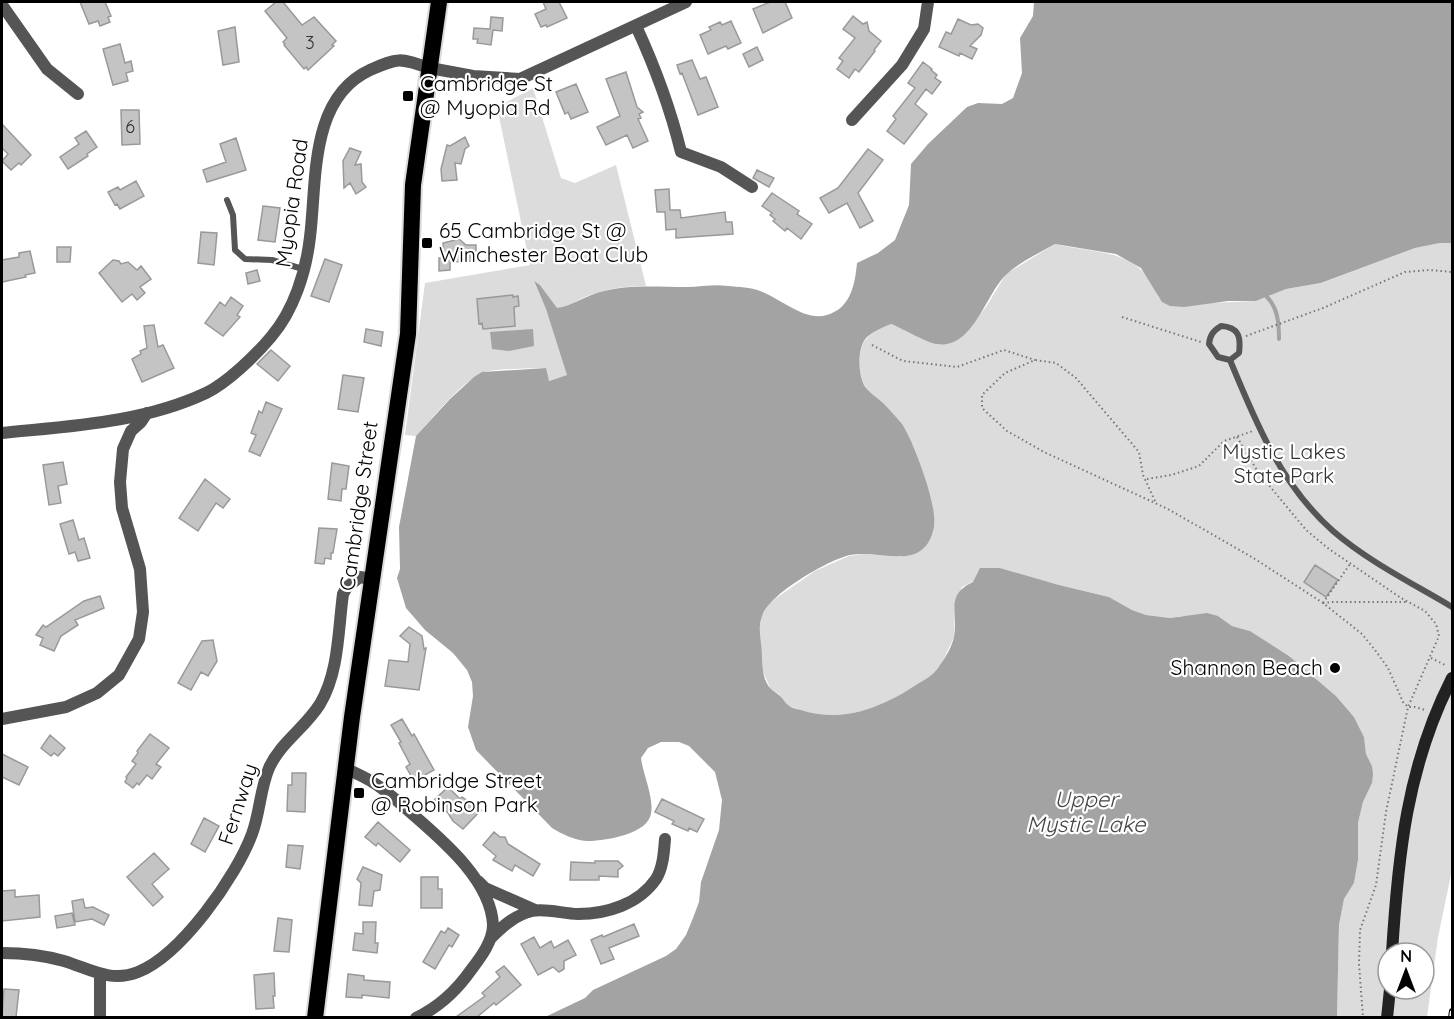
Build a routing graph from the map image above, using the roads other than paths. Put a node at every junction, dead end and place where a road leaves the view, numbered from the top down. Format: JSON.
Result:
{"nodes":[{"id":1,"x":439,"y":2,"type":"edge"},
{"id":2,"x":684,"y":2,"type":"edge"},
{"id":3,"x":928,"y":2,"type":"edge"},
{"id":4,"x":2,"y":5,"type":"edge"},
{"id":5,"x":636,"y":26,"type":"junction"},
{"id":6,"x":430,"y":68,"type":"junction"},
{"id":7,"x":78,"y":94,"type":"dead end"},
{"id":8,"x":852,"y":120,"type":"dead end"},
{"id":9,"x":752,"y":187,"type":"dead end"},
{"id":10,"x":227,"y":200,"type":"dead end"},
{"id":11,"x":303,"y":269,"type":"junction"},
{"id":12,"x":1230,"y":360,"type":"junction"},
{"id":13,"x":147,"y":413,"type":"junction"},
{"id":14,"x":2,"y":433,"type":"edge"},
{"id":15,"x":371,"y":579,"type":"junction"},
{"id":16,"x":1452,"y":607,"type":"edge"},
{"id":17,"x":1452,"y":678,"type":"edge"},
{"id":18,"x":2,"y":719,"type":"edge"},
{"id":19,"x":345,"y":768,"type":"junction"},
{"id":20,"x":665,"y":839,"type":"dead end"},
{"id":21,"x":473,"y":876,"type":"junction"},
{"id":22,"x":535,"y":910,"type":"junction"},
{"id":23,"x":491,"y":938,"type":"junction"},
{"id":24,"x":1393,"y":941,"type":"edge"},
{"id":25,"x":2,"y":953,"type":"edge"},
{"id":26,"x":100,"y":974,"type":"junction"},
{"id":27,"x":1388,"y":1001,"type":"edge"},
{"id":28,"x":100,"y":1017,"type":"edge"},
{"id":29,"x":315,"y":1017,"type":"edge"},
{"id":30,"x":416,"y":1017,"type":"edge"},
{"id":31,"x":1387,"y":1017,"type":"edge"}],
"edges":[{"from":1,"to":6,"type":"highway","name":"Cambridge Street"},
{"from":2,"to":5,"type":"street","name":"Myopia Road"},
{"from":3,"to":8,"type":"street"},
{"from":4,"to":7,"type":"street"},
{"from":5,"to":6,"type":"street","name":"Myopia Road"},
{"from":5,"to":9,"type":"street"},
{"from":6,"to":11,"type":"street","name":"Myopia Road"},
{"from":6,"to":15,"type":"highway","name":"Cambridge Street"},
{"from":10,"to":11,"type":"lane"},
{"from":11,"to":13,"type":"street","name":"Myopia Road"},
{"from":12,"to":12,"type":"lane"},
{"from":12,"to":16,"type":"lane"},
{"from":13,"to":14,"type":"street","name":"Myopia Road"},
{"from":13,"to":18,"type":"street"},
{"from":15,"to":19,"type":"highway","name":"Cambridge Street"},
{"from":15,"to":26,"type":"street","name":"Fernway"},
{"from":17,"to":24,"type":"main road"},
{"from":19,"to":21,"type":"street"},
{"from":19,"to":29,"type":"highway","name":"Cambridge Street"},
{"from":20,"to":22,"type":"street"},
{"from":21,"to":22,"type":"street"},
{"from":21,"to":23,"type":"street"},
{"from":22,"to":23,"type":"street"},
{"from":23,"to":30,"type":"street"},
{"from":25,"to":26,"type":"street","name":"Fernway"},
{"from":26,"to":28,"type":"street"},
{"from":27,"to":31,"type":"main road"}]}
